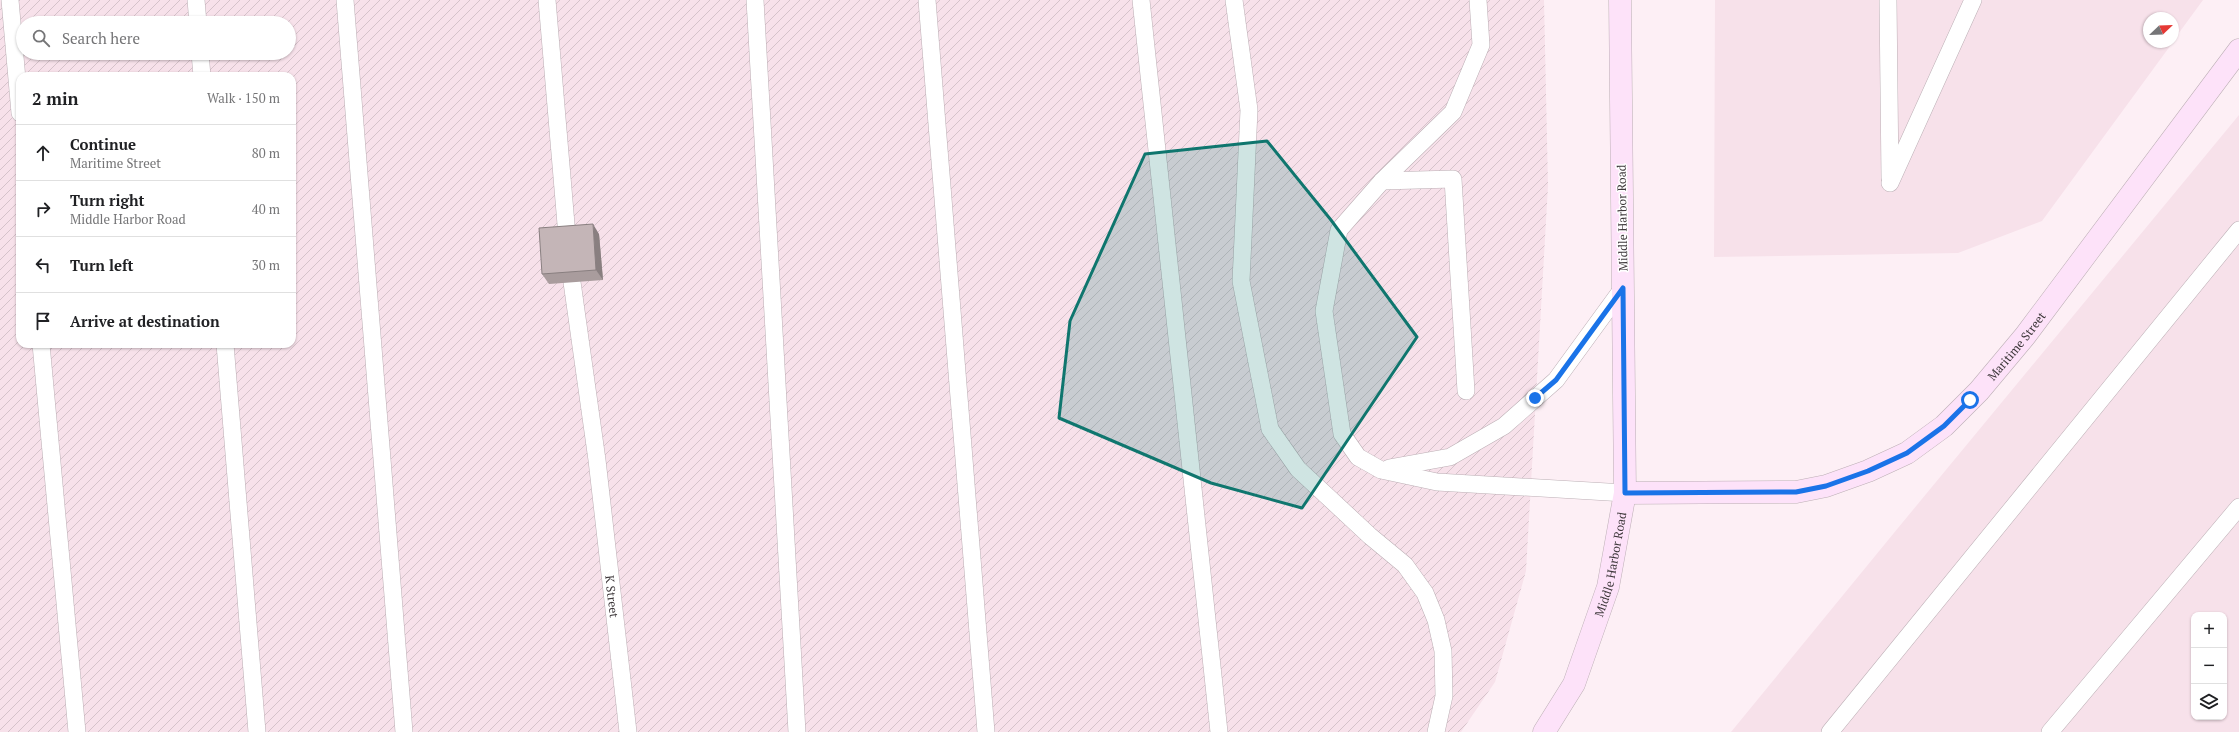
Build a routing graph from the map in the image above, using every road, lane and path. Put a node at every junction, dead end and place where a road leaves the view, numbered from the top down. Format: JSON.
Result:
{"nodes":[{"id":1,"x":10,"y":0,"type":"edge"},
{"id":2,"x":196,"y":0,"type":"edge"},
{"id":3,"x":345,"y":0,"type":"edge"},
{"id":4,"x":547,"y":0,"type":"edge"},
{"id":5,"x":755,"y":0,"type":"edge"},
{"id":6,"x":927,"y":0,"type":"edge"},
{"id":7,"x":1141,"y":0,"type":"edge"},
{"id":8,"x":1234,"y":0,"type":"edge"},
{"id":9,"x":1478,"y":0,"type":"edge"},
{"id":10,"x":1620,"y":0,"type":"edge"},
{"id":11,"x":1888,"y":0,"type":"edge"},
{"id":12,"x":1972,"y":0,"type":"edge"},
{"id":13,"x":197,"y":16,"type":"edge"},
{"id":14,"x":2239,"y":50,"type":"edge"},
{"id":15,"x":201,"y":60,"type":"edge"},
{"id":16,"x":16,"y":72,"type":"edge"},
{"id":17,"x":202,"y":72,"type":"edge"},
{"id":18,"x":1382,"y":181,"type":"junction"},
{"id":19,"x":2239,"y":230,"type":"edge"},
{"id":20,"x":567,"y":236,"type":"edge"},
{"id":21,"x":572,"y":282,"type":"edge"},
{"id":22,"x":1623,"y":288,"type":"junction"},
{"id":23,"x":41,"y":348,"type":"edge"},
{"id":24,"x":225,"y":348,"type":"edge"},
{"id":25,"x":1466,"y":391,"type":"dead end"},
{"id":26,"x":1381,"y":470,"type":"junction"},
{"id":27,"x":1625,"y":493,"type":"junction"},
{"id":28,"x":2239,"y":507,"type":"edge"},
{"id":29,"x":77,"y":732,"type":"edge"},
{"id":30,"x":257,"y":732,"type":"edge"},
{"id":31,"x":404,"y":732,"type":"edge"},
{"id":32,"x":628,"y":732,"type":"edge"},
{"id":33,"x":797,"y":732,"type":"edge"},
{"id":34,"x":986,"y":732,"type":"edge"},
{"id":35,"x":1219,"y":732,"type":"edge"},
{"id":36,"x":1436,"y":732,"type":"edge"},
{"id":37,"x":1544,"y":732,"type":"edge"},
{"id":38,"x":1830,"y":732,"type":"edge"},
{"id":39,"x":2050,"y":732,"type":"edge"}],
"edges":[{"from":1,"to":16,"type":"lane"},
{"from":2,"to":13,"type":"lane"},
{"from":3,"to":31,"type":"lane"},
{"from":4,"to":20,"type":"lane"},
{"from":5,"to":33,"type":"lane"},
{"from":6,"to":34,"type":"lane"},
{"from":7,"to":35,"type":"lane"},
{"from":8,"to":36,"type":"lane"},
{"from":9,"to":18,"type":"lane"},
{"from":10,"to":22,"type":"street","name":"Middle Harbor Road"},
{"from":11,"to":12,"type":"lane"},
{"from":14,"to":27,"type":"street","name":"Maritime Street"},
{"from":15,"to":17,"type":"lane"},
{"from":18,"to":25,"type":"lane"},
{"from":18,"to":26,"type":"lane"},
{"from":19,"to":38,"type":"lane"},
{"from":21,"to":32,"type":"lane","name":"K Street"},
{"from":22,"to":26,"type":"lane"},
{"from":22,"to":27,"type":"street","name":"Middle Harbor Road"},
{"from":23,"to":29,"type":"lane"},
{"from":24,"to":30,"type":"lane"},
{"from":26,"to":27,"type":"lane"},
{"from":27,"to":37,"type":"street","name":"Middle Harbor Road"},
{"from":28,"to":39,"type":"lane"}]}
